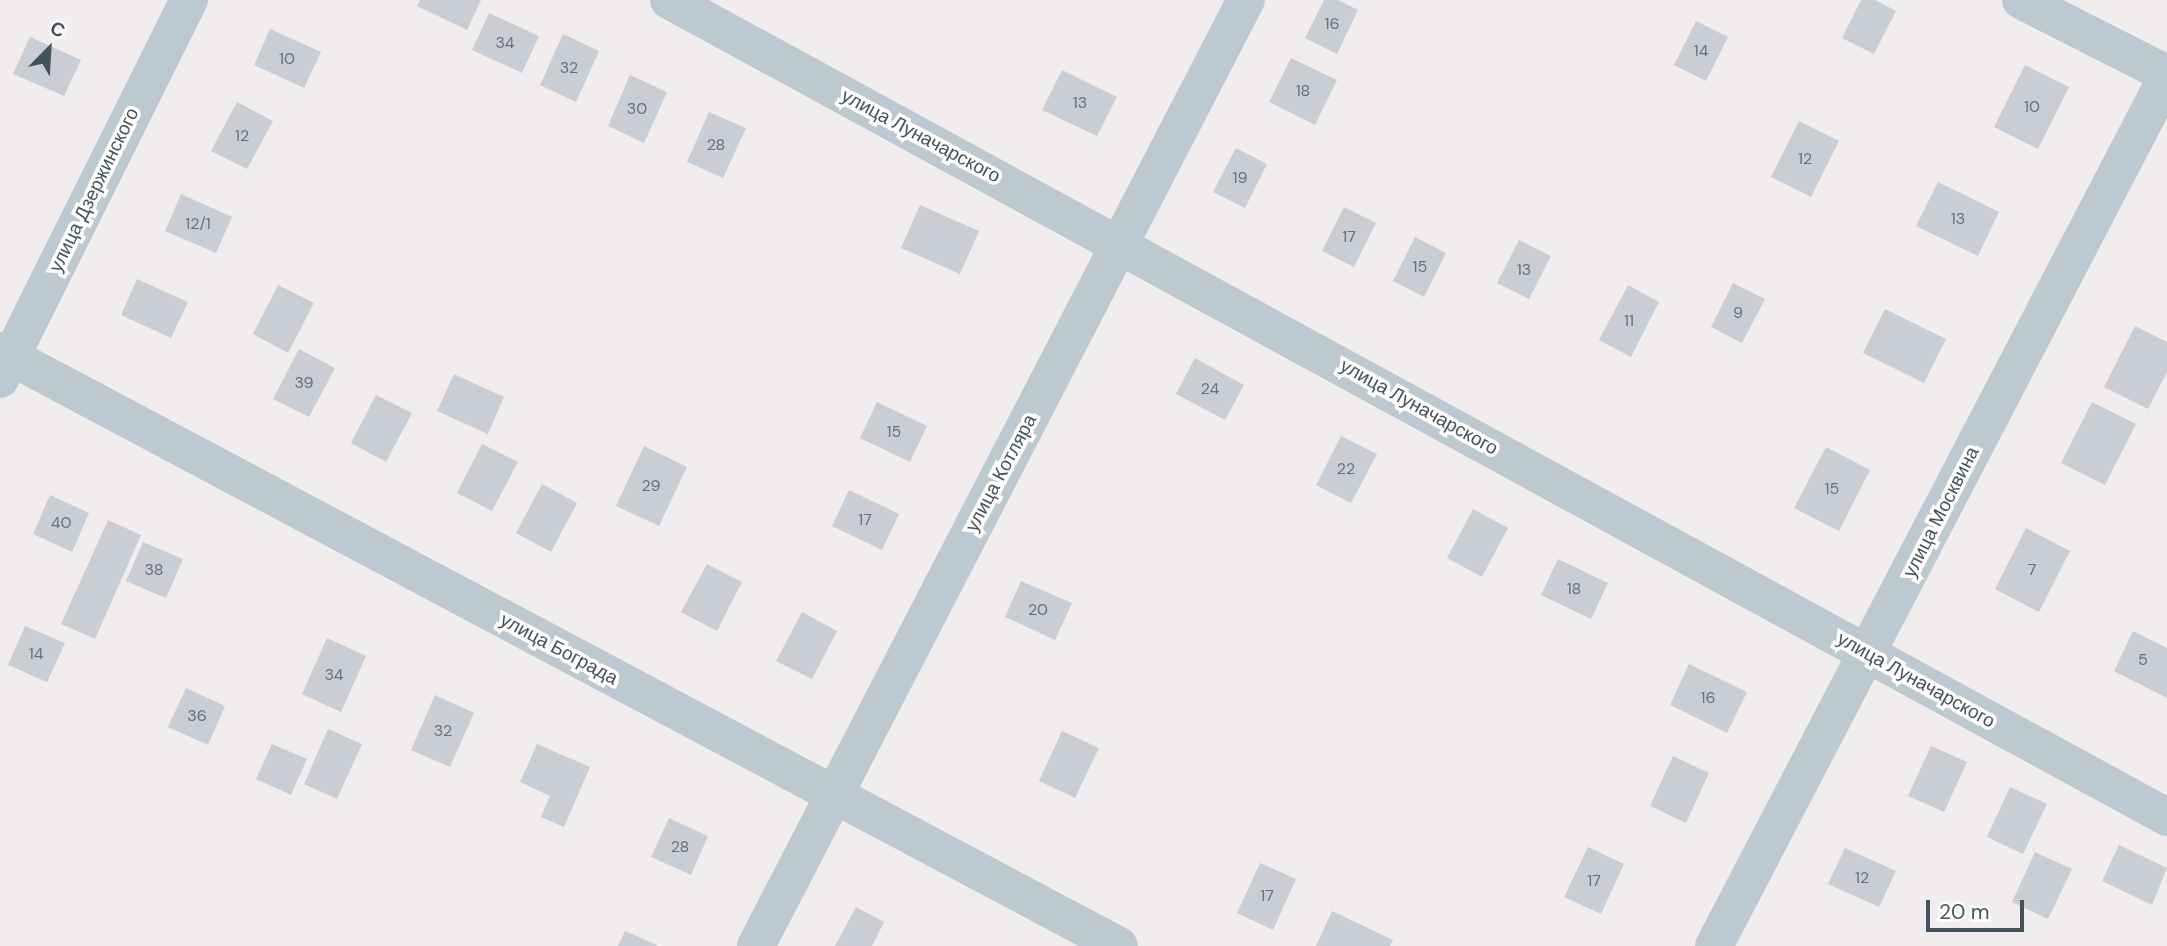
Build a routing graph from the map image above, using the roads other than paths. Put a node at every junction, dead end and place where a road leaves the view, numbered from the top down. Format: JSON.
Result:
{"nodes":[{"id":1,"x":189,"y":0,"type":"edge"},
{"id":2,"x":669,"y":0,"type":"edge"},
{"id":3,"x":1246,"y":0,"type":"edge"},
{"id":4,"x":2021,"y":0,"type":"edge"},
{"id":5,"x":2167,"y":76,"type":"edge"},
{"id":6,"x":1122,"y":244,"type":"junction"},
{"id":7,"x":4,"y":362,"type":"edge"},
{"id":8,"x":1868,"y":654,"type":"junction"},
{"id":9,"x":832,"y":795,"type":"junction"},
{"id":10,"x":2167,"y":817,"type":"edge"},
{"id":11,"x":756,"y":946,"type":"edge"},
{"id":12,"x":1119,"y":946,"type":"edge"},
{"id":13,"x":1714,"y":946,"type":"edge"}],
"edges":[{"from":1,"to":7,"type":"street","name":"улица Дзержинского"},
{"from":2,"to":6,"type":"street","name":"улица Луначарского"},
{"from":3,"to":6,"type":"street","name":"улица Котляра"},
{"from":4,"to":5,"type":"street"},
{"from":5,"to":8,"type":"street","name":"улица Москвина"},
{"from":6,"to":8,"type":"street","name":"улица Луначарского"},
{"from":6,"to":9,"type":"street","name":"улица Котляра"},
{"from":7,"to":9,"type":"street","name":"улица Бограда"},
{"from":8,"to":10,"type":"street","name":"улица Луначарского"},
{"from":8,"to":13,"type":"street","name":"улица Москвина"},
{"from":9,"to":11,"type":"street","name":"улица Котляра"},
{"from":9,"to":12,"type":"street","name":"улица Бограда"}]}
